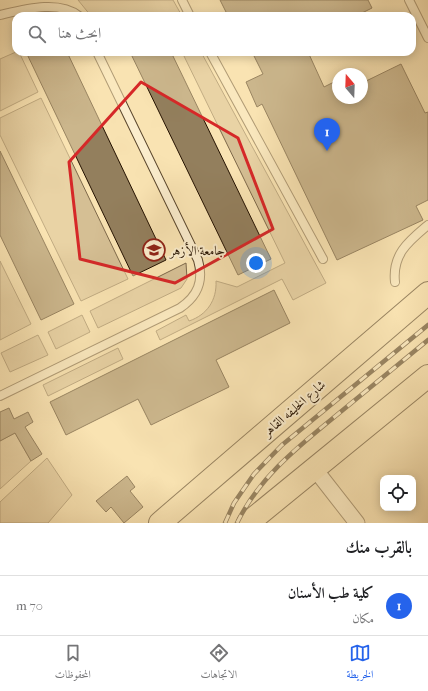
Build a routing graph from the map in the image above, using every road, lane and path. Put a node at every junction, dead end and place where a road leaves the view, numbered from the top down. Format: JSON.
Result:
{"nodes":[{"id":1,"x":182,"y":0,"type":"edge"},
{"id":2,"x":409,"y":0,"type":"edge"},
{"id":3,"x":75,"y":12,"type":"edge"},
{"id":4,"x":188,"y":12,"type":"edge"},
{"id":5,"x":415,"y":12,"type":"edge"},
{"id":6,"x":416,"y":14,"type":"edge"},
{"id":7,"x":0,"y":15,"type":"edge"},
{"id":8,"x":428,"y":38,"type":"edge"},
{"id":9,"x":99,"y":56,"type":"edge"},
{"id":10,"x":212,"y":56,"type":"edge"},
{"id":11,"x":428,"y":225,"type":"edge"},
{"id":12,"x":323,"y":260,"type":"dead end"},
{"id":13,"x":395,"y":282,"type":"dead end"},
{"id":14,"x":428,"y":293,"type":"edge"},
{"id":15,"x":428,"y":376,"type":"edge"},
{"id":16,"x":0,"y":396,"type":"edge"},
{"id":17,"x":314,"y":468,"type":"junction"},
{"id":18,"x":160,"y":523,"type":"edge"},
{"id":19,"x":248,"y":523,"type":"edge"},
{"id":20,"x":357,"y":523,"type":"edge"}],
"edges":[{"from":1,"to":4,"type":"lane"},
{"from":2,"to":5,"type":"lane"},
{"from":3,"to":7,"type":"lane"},
{"from":6,"to":8,"type":"lane"},
{"from":9,"to":16,"type":"lane"},
{"from":10,"to":12,"type":"lane"},
{"from":11,"to":13,"type":"lane"},
{"from":14,"to":18,"type":"main road","name":"شارع الخليفه القاهر"},
{"from":15,"to":17,"type":"main road"},
{"from":17,"to":19,"type":"main road"},
{"from":17,"to":20,"type":"street"}]}
